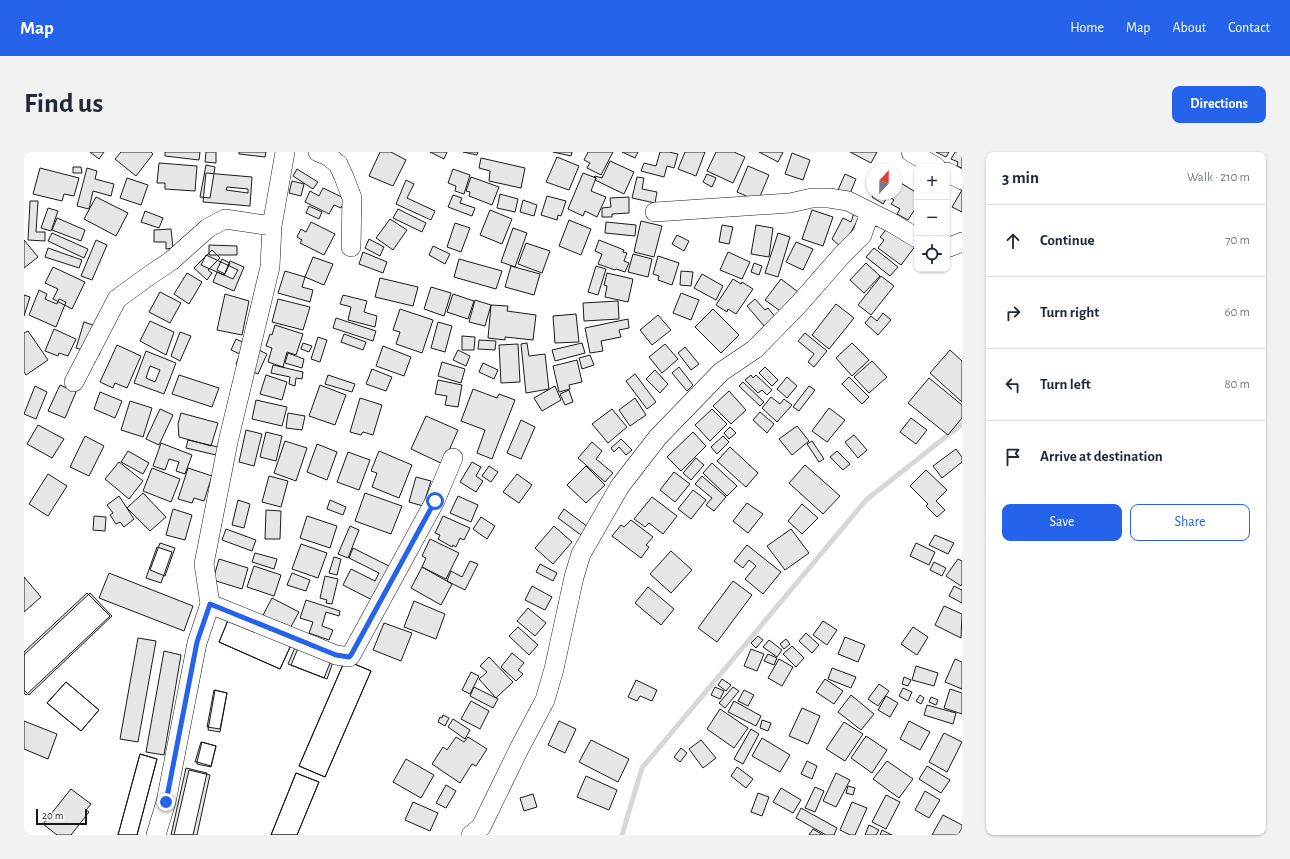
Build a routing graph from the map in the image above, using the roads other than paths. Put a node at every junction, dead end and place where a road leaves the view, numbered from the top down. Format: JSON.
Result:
{"nodes":[{"id":1,"x":285,"y":152,"type":"edge"},
{"id":2,"x":318,"y":152,"type":"edge"},
{"id":3,"x":911,"y":152,"type":"edge"},
{"id":4,"x":931,"y":164,"type":"edge"},
{"id":5,"x":950,"y":174,"type":"edge"},
{"id":6,"x":962,"y":180,"type":"edge"},
{"id":7,"x":655,"y":212,"type":"dead end"},
{"id":8,"x":870,"y":212,"type":"junction"},
{"id":9,"x":272,"y":226,"type":"junction"},
{"id":10,"x":914,"y":236,"type":"edge"},
{"id":11,"x":962,"y":242,"type":"edge"},
{"id":12,"x":351,"y":247,"type":"dead end"},
{"id":13,"x":950,"y":247,"type":"edge"},
{"id":14,"x":74,"y":382,"type":"dead end"},
{"id":15,"x":453,"y":458,"type":"dead end"},
{"id":16,"x":210,"y":604,"type":"junction"},
{"id":17,"x":156,"y":835,"type":"edge"},
{"id":18,"x":471,"y":835,"type":"edge"}],
"edges":[{"from":1,"to":9,"type":"street"},
{"from":2,"to":12,"type":"street"},
{"from":3,"to":4,"type":"street"},
{"from":5,"to":6,"type":"street"},
{"from":7,"to":8,"type":"street"},
{"from":8,"to":10,"type":"street"},
{"from":8,"to":18,"type":"street"},
{"from":9,"to":14,"type":"street"},
{"from":9,"to":16,"type":"street"},
{"from":11,"to":13,"type":"street"},
{"from":15,"to":16,"type":"street"},
{"from":16,"to":17,"type":"street"}]}
